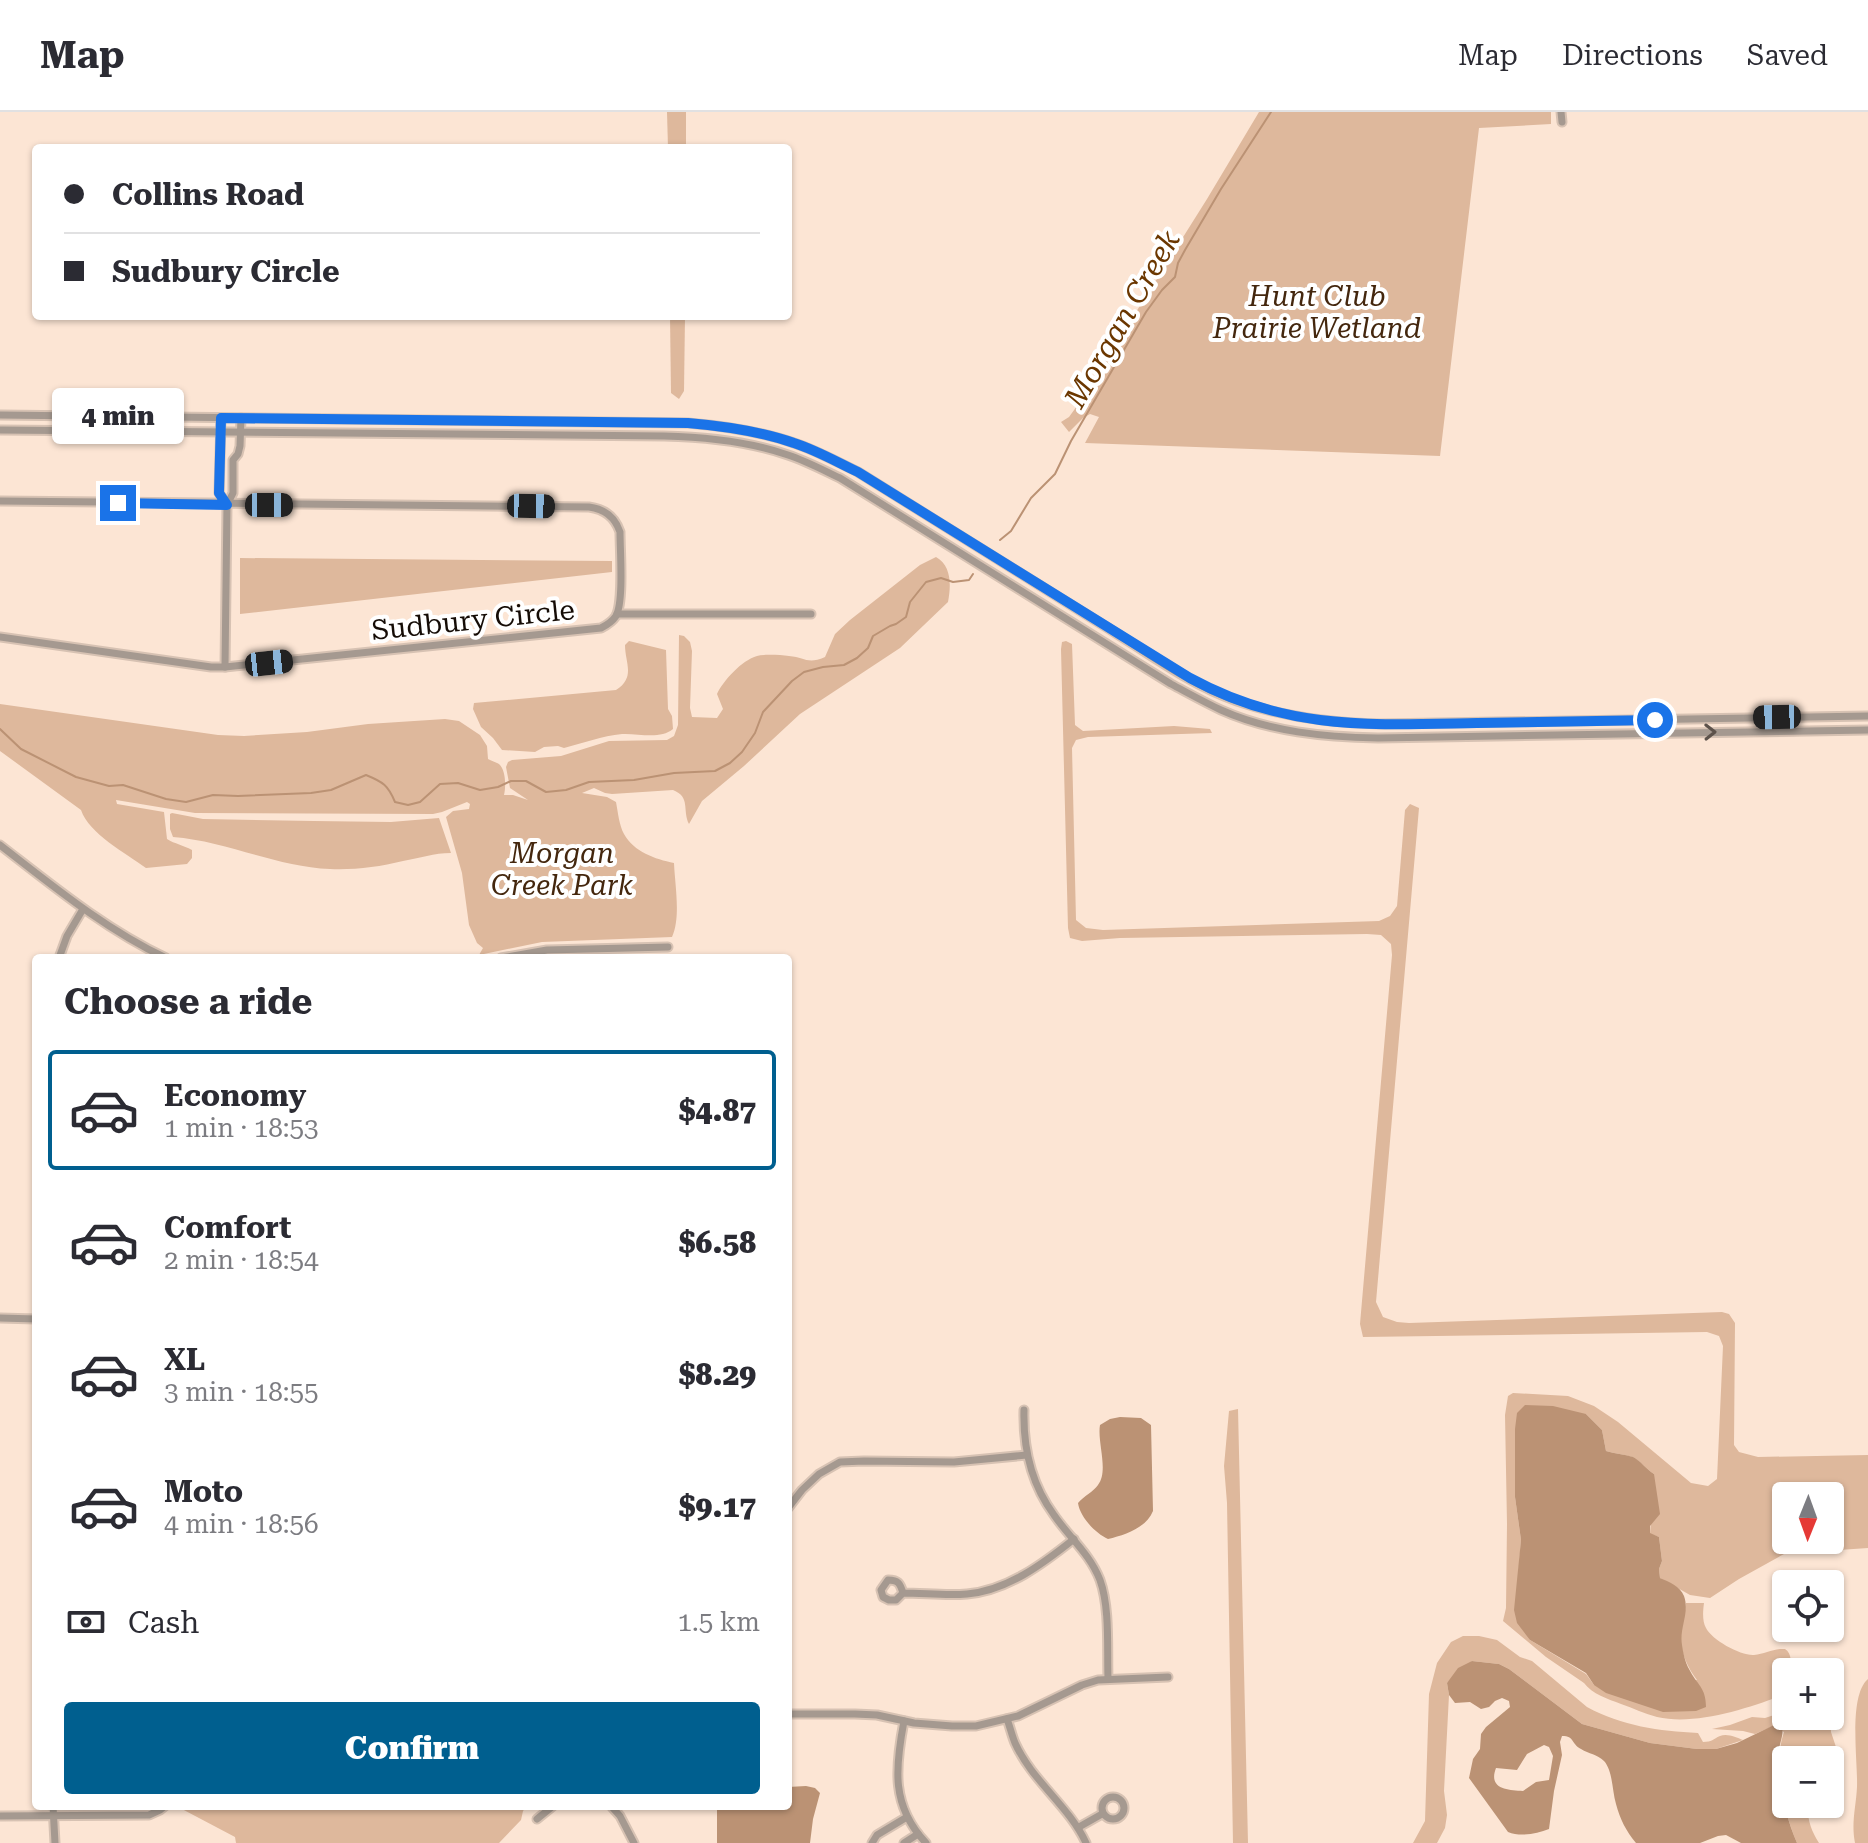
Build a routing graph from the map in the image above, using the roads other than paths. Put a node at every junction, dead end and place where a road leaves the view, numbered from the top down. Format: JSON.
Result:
{"nodes":[{"id":1,"x":1561,"y":112,"type":"edge"},
{"id":2,"x":1562,"y":122,"type":"dead end"},
{"id":3,"x":0,"y":415,"type":"edge"},
{"id":4,"x":221,"y":418,"type":"junction"},
{"id":5,"x":241,"y":418,"type":"junction"},
{"id":6,"x":0,"y":430,"type":"edge"},
{"id":7,"x":221,"y":433,"type":"junction"},
{"id":8,"x":241,"y":433,"type":"junction"},
{"id":9,"x":0,"y":501,"type":"edge"},
{"id":10,"x":227,"y":505,"type":"junction"},
{"id":11,"x":617,"y":614,"type":"junction"},
{"id":12,"x":811,"y":614,"type":"dead end"},
{"id":13,"x":0,"y":637,"type":"edge"},
{"id":14,"x":225,"y":667,"type":"junction"},
{"id":15,"x":1868,"y":716,"type":"edge"},
{"id":16,"x":1868,"y":730,"type":"edge"},
{"id":17,"x":0,"y":845,"type":"edge"},
{"id":18,"x":83,"y":909,"type":"junction"},
{"id":19,"x":668,"y":947,"type":"dead end"},
{"id":20,"x":628,"y":948,"type":"junction"},
{"id":21,"x":60,"y":954,"type":"edge"},
{"id":22,"x":158,"y":954,"type":"edge"},
{"id":23,"x":524,"y":954,"type":"edge"},
{"id":24,"x":628,"y":954,"type":"edge"},
{"id":25,"x":0,"y":1318,"type":"edge"},
{"id":26,"x":32,"y":1319,"type":"edge"},
{"id":27,"x":1024,"y":1410,"type":"dead end"},
{"id":28,"x":1027,"y":1455,"type":"junction"},
{"id":29,"x":792,"y":1503,"type":"edge"},
{"id":30,"x":1074,"y":1539,"type":"junction"},
{"id":31,"x":903,"y":1593,"type":"dead end"},
{"id":32,"x":1168,"y":1677,"type":"dead end"},
{"id":33,"x":1108,"y":1678,"type":"junction"},
{"id":34,"x":792,"y":1714,"type":"edge"},
{"id":35,"x":1007,"y":1719,"type":"junction"},
{"id":36,"x":904,"y":1721,"type":"junction"},
{"id":37,"x":53,"y":1810,"type":"edge"},
{"id":38,"x":160,"y":1810,"type":"edge"},
{"id":39,"x":548,"y":1810,"type":"edge"},
{"id":40,"x":615,"y":1810,"type":"edge"},
{"id":41,"x":1102,"y":1814,"type":"dead end"},
{"id":42,"x":0,"y":1816,"type":"edge"},
{"id":43,"x":54,"y":1816,"type":"junction"},
{"id":44,"x":907,"y":1817,"type":"junction"},
{"id":45,"x":537,"y":1819,"type":"dead end"},
{"id":46,"x":1079,"y":1827,"type":"junction"},
{"id":47,"x":918,"y":1834,"type":"junction"},
{"id":48,"x":55,"y":1843,"type":"edge"},
{"id":49,"x":634,"y":1843,"type":"edge"},
{"id":50,"x":872,"y":1843,"type":"edge"},
{"id":51,"x":904,"y":1843,"type":"edge"},
{"id":52,"x":926,"y":1843,"type":"edge"},
{"id":53,"x":1086,"y":1843,"type":"edge"}],
"edges":[{"from":1,"to":2,"type":"street"},
{"from":3,"to":4,"type":"street"},
{"from":4,"to":5,"type":"street"},
{"from":4,"to":7,"type":"street"},
{"from":5,"to":8,"type":"street"},
{"from":5,"to":15,"type":"street"},
{"from":6,"to":7,"type":"street"},
{"from":7,"to":8,"type":"street"},
{"from":7,"to":10,"type":"street"},
{"from":8,"to":10,"type":"street"},
{"from":8,"to":16,"type":"street","one_way":true},
{"from":9,"to":10,"type":"street","name":"Sudbury Circle"},
{"from":10,"to":11,"type":"street","name":"Sudbury Circle"},
{"from":10,"to":14,"type":"street"},
{"from":11,"to":12,"type":"street"},
{"from":11,"to":14,"type":"street","name":"Sudbury Circle"},
{"from":13,"to":14,"type":"street","name":"Sudbury Circle"},
{"from":17,"to":18,"type":"street"},
{"from":18,"to":21,"type":"street"},
{"from":18,"to":22,"type":"street"},
{"from":19,"to":20,"type":"street"},
{"from":20,"to":23,"type":"street"},
{"from":20,"to":24,"type":"street"},
{"from":25,"to":26,"type":"street"},
{"from":27,"to":28,"type":"street"},
{"from":28,"to":29,"type":"street"},
{"from":28,"to":30,"type":"street"},
{"from":30,"to":31,"type":"street"},
{"from":30,"to":33,"type":"street"},
{"from":32,"to":33,"type":"street"},
{"from":33,"to":35,"type":"street"},
{"from":34,"to":36,"type":"street"},
{"from":35,"to":36,"type":"street"},
{"from":35,"to":46,"type":"street"},
{"from":36,"to":44,"type":"street"},
{"from":37,"to":43,"type":"street"},
{"from":38,"to":43,"type":"street"},
{"from":39,"to":45,"type":"street"},
{"from":40,"to":49,"type":"street"},
{"from":41,"to":46,"type":"street"},
{"from":42,"to":43,"type":"street"},
{"from":43,"to":48,"type":"street"},
{"from":44,"to":47,"type":"street"},
{"from":44,"to":50,"type":"street"},
{"from":46,"to":53,"type":"street"},
{"from":47,"to":51,"type":"street"},
{"from":47,"to":52,"type":"street"}]}
